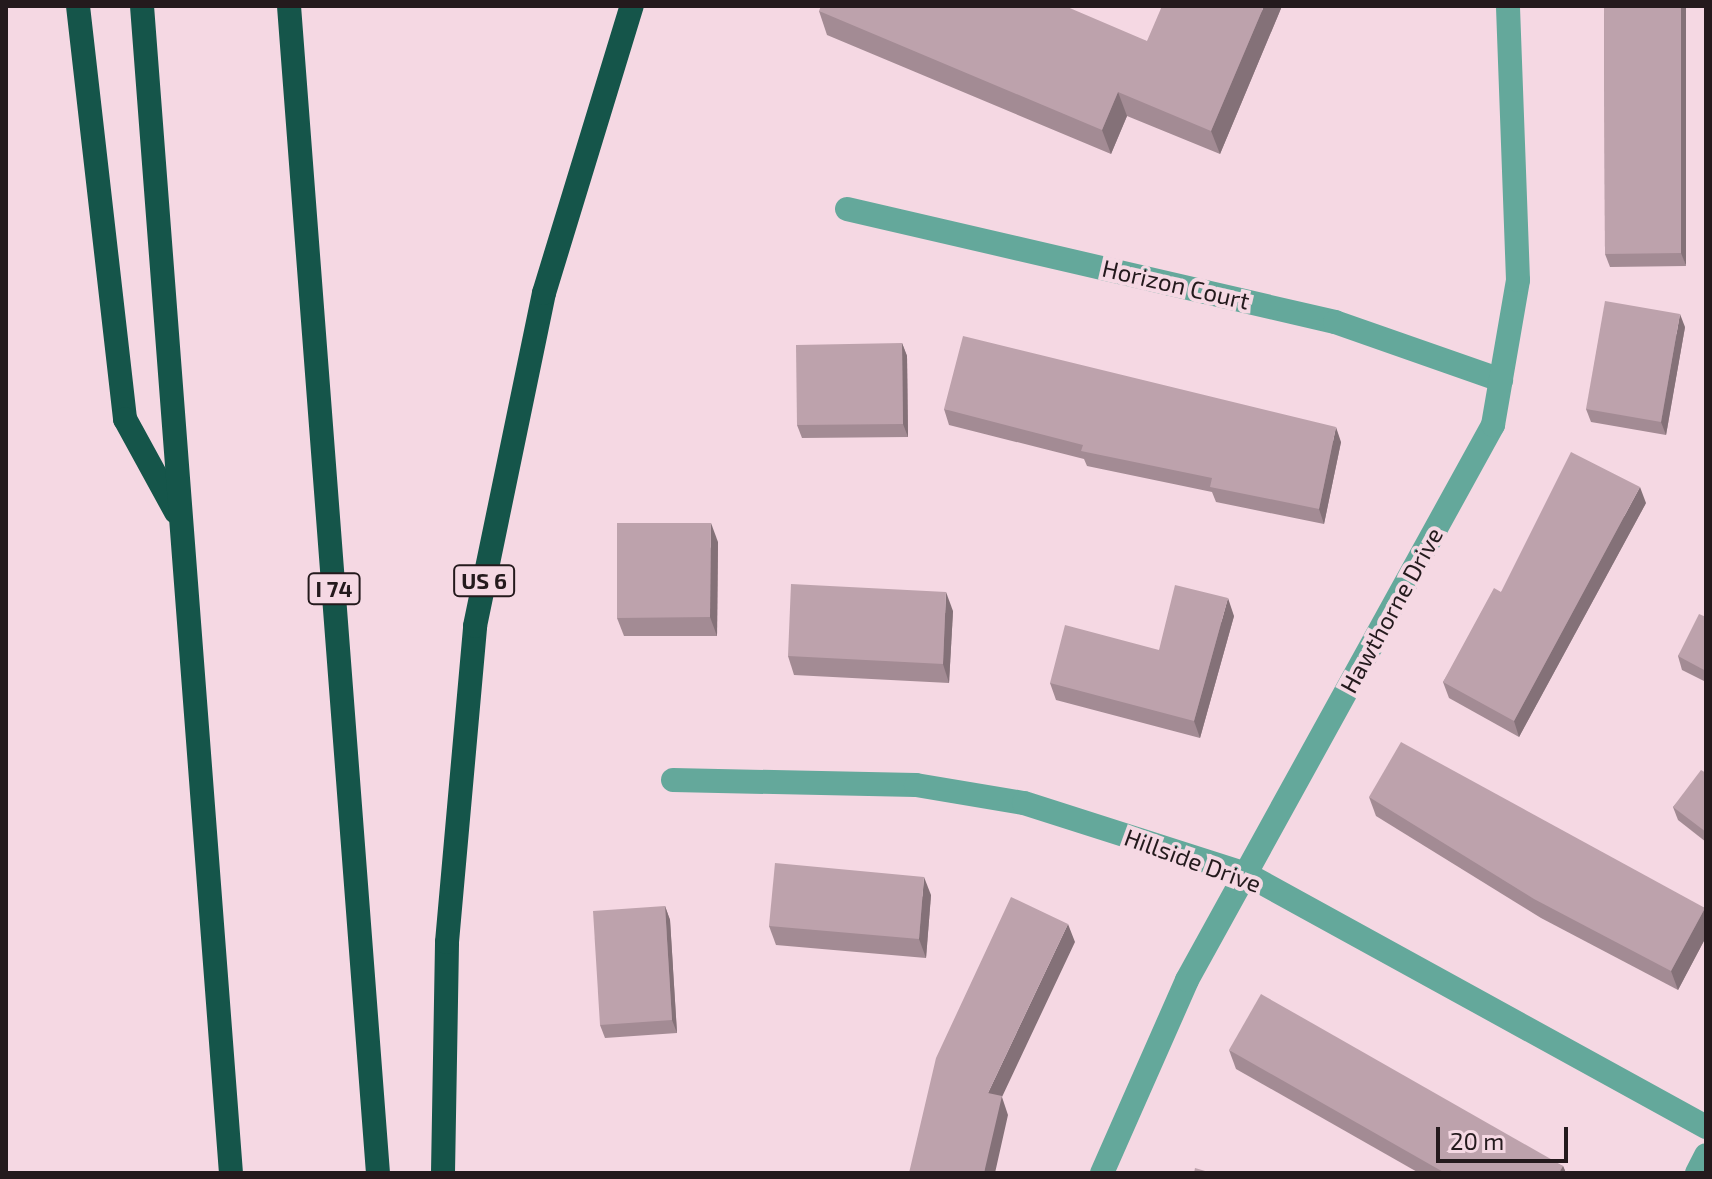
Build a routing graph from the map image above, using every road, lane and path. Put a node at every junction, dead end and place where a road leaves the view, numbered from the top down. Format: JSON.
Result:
{"nodes":[{"id":1,"x":78,"y":6,"type":"edge"},
{"id":2,"x":142,"y":6,"type":"edge"},
{"id":3,"x":289,"y":6,"type":"edge"},
{"id":4,"x":632,"y":6,"type":"edge"},
{"id":5,"x":1508,"y":6,"type":"edge"},
{"id":6,"x":847,"y":209,"type":"dead end"},
{"id":7,"x":1501,"y":380,"type":"junction"},
{"id":8,"x":181,"y":521,"type":"junction"},
{"id":9,"x":673,"y":780,"type":"dead end"},
{"id":10,"x":1246,"y":874,"type":"junction"},
{"id":11,"x":1706,"y":1127,"type":"edge"},
{"id":12,"x":1706,"y":1155,"type":"edge"},
{"id":13,"x":231,"y":1173,"type":"edge"},
{"id":14,"x":378,"y":1173,"type":"edge"},
{"id":15,"x":443,"y":1173,"type":"edge"},
{"id":16,"x":1102,"y":1173,"type":"edge"},
{"id":17,"x":1697,"y":1173,"type":"edge"}],
"edges":[{"from":1,"to":8,"type":"highway"},
{"from":2,"to":8,"type":"highway"},
{"from":3,"to":14,"type":"highway","number":"I 74"},
{"from":4,"to":15,"type":"highway","number":"US 6"},
{"from":5,"to":7,"type":"street","name":"Hawthorne Drive"},
{"from":6,"to":7,"type":"street","name":"Horizon Court"},
{"from":7,"to":10,"type":"street","name":"Hawthorne Drive"},
{"from":8,"to":13,"type":"highway"},
{"from":9,"to":10,"type":"street","name":"Hillside Drive"},
{"from":10,"to":11,"type":"street","name":"Hillside Drive"},
{"from":10,"to":16,"type":"street","name":"Hawthorne Drive"},
{"from":12,"to":17,"type":"street"}]}
